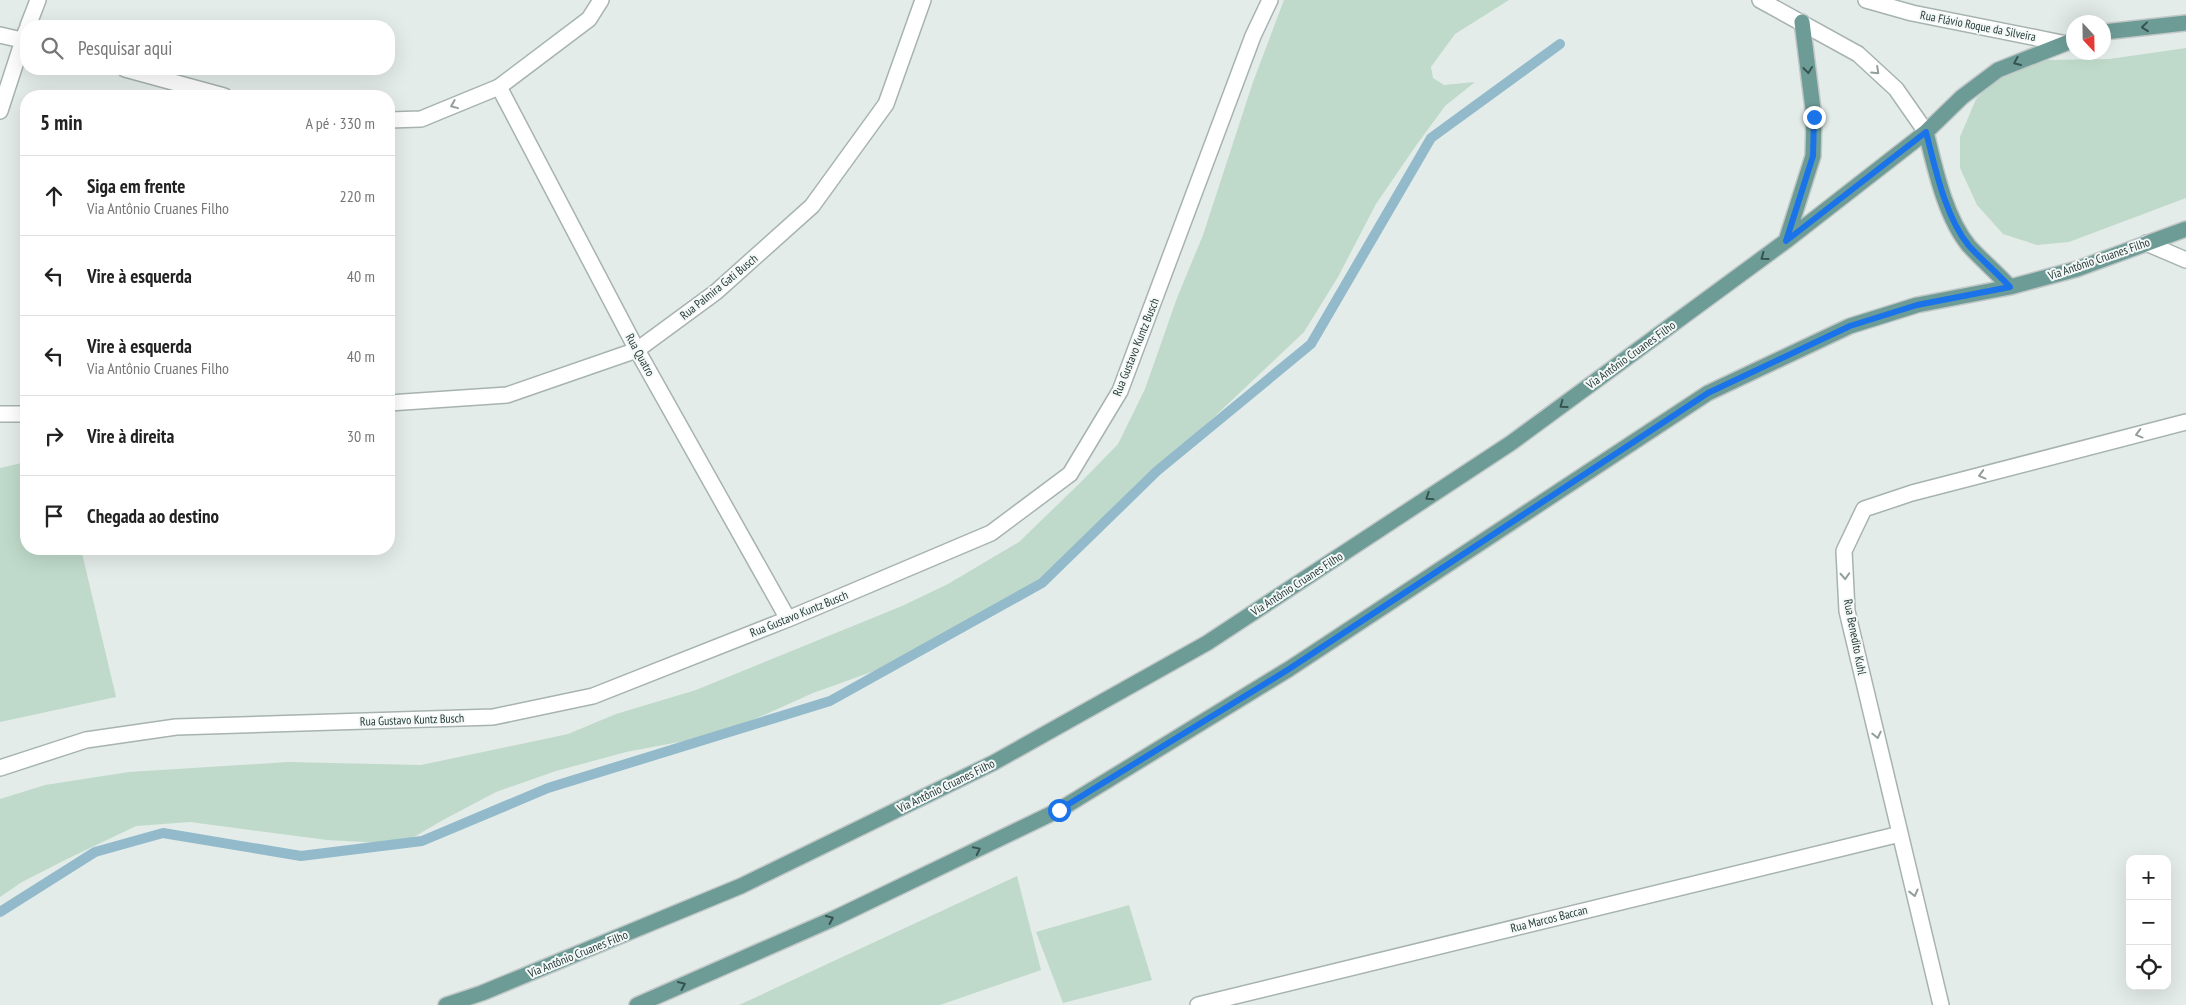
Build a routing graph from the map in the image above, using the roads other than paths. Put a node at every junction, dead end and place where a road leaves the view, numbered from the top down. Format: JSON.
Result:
{"nodes":[{"id":1,"x":38,"y":0,"type":"edge"},
{"id":2,"x":601,"y":0,"type":"edge"},
{"id":3,"x":923,"y":0,"type":"edge"},
{"id":4,"x":1270,"y":0,"type":"edge"},
{"id":5,"x":1760,"y":0,"type":"edge"},
{"id":6,"x":1866,"y":0,"type":"edge"},
{"id":7,"x":31,"y":20,"type":"edge"},
{"id":8,"x":1802,"y":22,"type":"junction"},
{"id":9,"x":2186,"y":23,"type":"edge"},
{"id":10,"x":2111,"y":31,"type":"edge"},
{"id":11,"x":0,"y":35,"type":"edge"},
{"id":12,"x":20,"y":35,"type":"edge"},
{"id":13,"x":2066,"y":41,"type":"edge"},
{"id":14,"x":2066,"y":42,"type":"edge"},
{"id":15,"x":20,"y":53,"type":"edge"},
{"id":16,"x":147,"y":75,"type":"edge"},
{"id":17,"x":499,"y":87,"type":"junction"},
{"id":18,"x":202,"y":90,"type":"edge"},
{"id":19,"x":0,"y":112,"type":"edge"},
{"id":20,"x":395,"y":120,"type":"edge"},
{"id":21,"x":1926,"y":132,"type":"junction"},
{"id":22,"x":2186,"y":229,"type":"edge"},
{"id":23,"x":1786,"y":241,"type":"junction"},
{"id":24,"x":2146,"y":244,"type":"junction"},
{"id":25,"x":2186,"y":260,"type":"edge"},
{"id":26,"x":2010,"y":287,"type":"junction"},
{"id":27,"x":637,"y":350,"type":"junction"},
{"id":28,"x":395,"y":403,"type":"edge"},
{"id":29,"x":0,"y":414,"type":"edge"},
{"id":30,"x":20,"y":414,"type":"edge"},
{"id":31,"x":2186,"y":422,"type":"edge"},
{"id":32,"x":788,"y":619,"type":"junction"},
{"id":33,"x":0,"y":768,"type":"edge"},
{"id":34,"x":1900,"y":834,"type":"junction"},
{"id":35,"x":446,"y":1005,"type":"edge"},
{"id":36,"x":637,"y":1005,"type":"edge"},
{"id":37,"x":1198,"y":1005,"type":"edge"},
{"id":38,"x":1941,"y":1005,"type":"edge"}],
"edges":[{"from":1,"to":7,"type":"street"},
{"from":2,"to":17,"type":"street"},
{"from":3,"to":27,"type":"street","name":"Rua Palmira Gati Busch"},
{"from":4,"to":32,"type":"street","name":"Rua Gustavo Kuntz Busch"},
{"from":5,"to":8,"type":"street"},
{"from":6,"to":13,"type":"street","name":"Rua Flávio Roque da Silveira"},
{"from":8,"to":21,"type":"street","one_way":true},
{"from":8,"to":23,"type":"main road","one_way":true},
{"from":9,"to":10,"type":"main road","one_way":true},
{"from":11,"to":12,"type":"street"},
{"from":14,"to":21,"type":"main road","name":"Via Antônio Cruanes Filho","one_way":true},
{"from":15,"to":19,"type":"street"},
{"from":16,"to":18,"type":"street"},
{"from":17,"to":20,"type":"street","one_way":true},
{"from":17,"to":27,"type":"street","name":"Rua Quatro"},
{"from":21,"to":23,"type":"main road","name":"Via Antônio Cruanes Filho"},
{"from":21,"to":26,"type":"main road"},
{"from":22,"to":24,"type":"main road","name":"Via Antônio Cruanes Filho"},
{"from":23,"to":35,"type":"main road","name":"Via Antônio Cruanes Filho","one_way":true},
{"from":24,"to":25,"type":"street"},
{"from":24,"to":26,"type":"main road","name":"Via Antônio Cruanes Filho"},
{"from":36,"to":26,"type":"main road","name":"Via Antônio Cruanes Filho","one_way":true},
{"from":27,"to":28,"type":"street","name":"Rua Palmira Gati Busch"},
{"from":27,"to":32,"type":"street","name":"Rua Quatro"},
{"from":29,"to":30,"type":"street"},
{"from":31,"to":34,"type":"street","name":"Rua Benedito Kuhl","one_way":true},
{"from":32,"to":33,"type":"street","name":"Rua Gustavo Kuntz Busch"},
{"from":34,"to":37,"type":"street","name":"Rua Marcos Baccan"},
{"from":34,"to":38,"type":"street","name":"Rua Benedito Kuhl","one_way":true}]}
